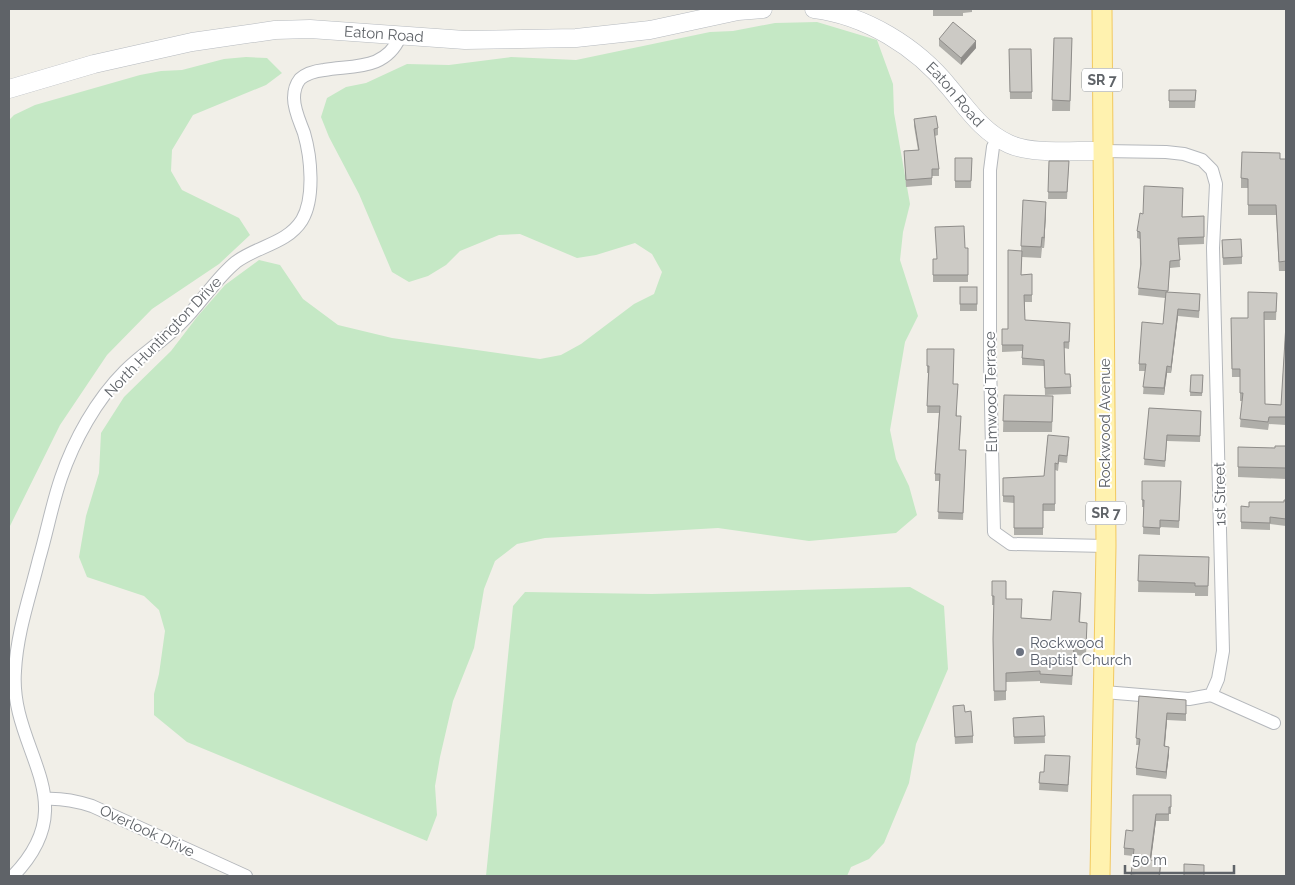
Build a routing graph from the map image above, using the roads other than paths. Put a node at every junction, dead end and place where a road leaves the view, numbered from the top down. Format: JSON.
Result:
{"nodes":[{"id":1,"x":763,"y":9,"type":"edge"},
{"id":2,"x":814,"y":9,"type":"edge"},
{"id":3,"x":1102,"y":9,"type":"edge"},
{"id":4,"x":400,"y":37,"type":"junction"},
{"id":5,"x":9,"y":89,"type":"edge"},
{"id":6,"x":998,"y":138,"type":"junction"},
{"id":7,"x":1103,"y":150,"type":"junction"},
{"id":8,"x":1106,"y":546,"type":"junction"},
{"id":9,"x":1104,"y":692,"type":"junction"},
{"id":10,"x":1211,"y":695,"type":"junction"},
{"id":11,"x":1274,"y":723,"type":"dead end"},
{"id":12,"x":45,"y":799,"type":"junction"},
{"id":13,"x":13,"y":876,"type":"edge"},
{"id":14,"x":246,"y":876,"type":"edge"},
{"id":15,"x":1100,"y":876,"type":"edge"}],
"edges":[{"from":1,"to":4,"type":"street","name":"Eaton Road"},
{"from":2,"to":6,"type":"street","name":"Eaton Road"},
{"from":3,"to":7,"type":"main road","number":"SR 7"},
{"from":4,"to":5,"type":"street","name":"Eaton Road"},
{"from":4,"to":12,"type":"street","name":"North Huntington Drive"},
{"from":6,"to":7,"type":"street","name":"Eaton Road"},
{"from":6,"to":8,"type":"street","name":"Elmwood Terrace"},
{"from":7,"to":8,"type":"main road","name":"Rockwood Avenue","number":"SR 7"},
{"from":7,"to":10,"type":"street","name":"1st Street"},
{"from":8,"to":9,"type":"main road","name":"Rockwood Avenue","number":"SR 7"},
{"from":9,"to":10,"type":"street"},
{"from":9,"to":15,"type":"main road","name":"Rockwood Avenue","number":"SR 7"},
{"from":10,"to":11,"type":"street"},
{"from":12,"to":13,"type":"street","name":"North Huntington Drive"},
{"from":12,"to":14,"type":"street","name":"Overlook Drive"}]}
